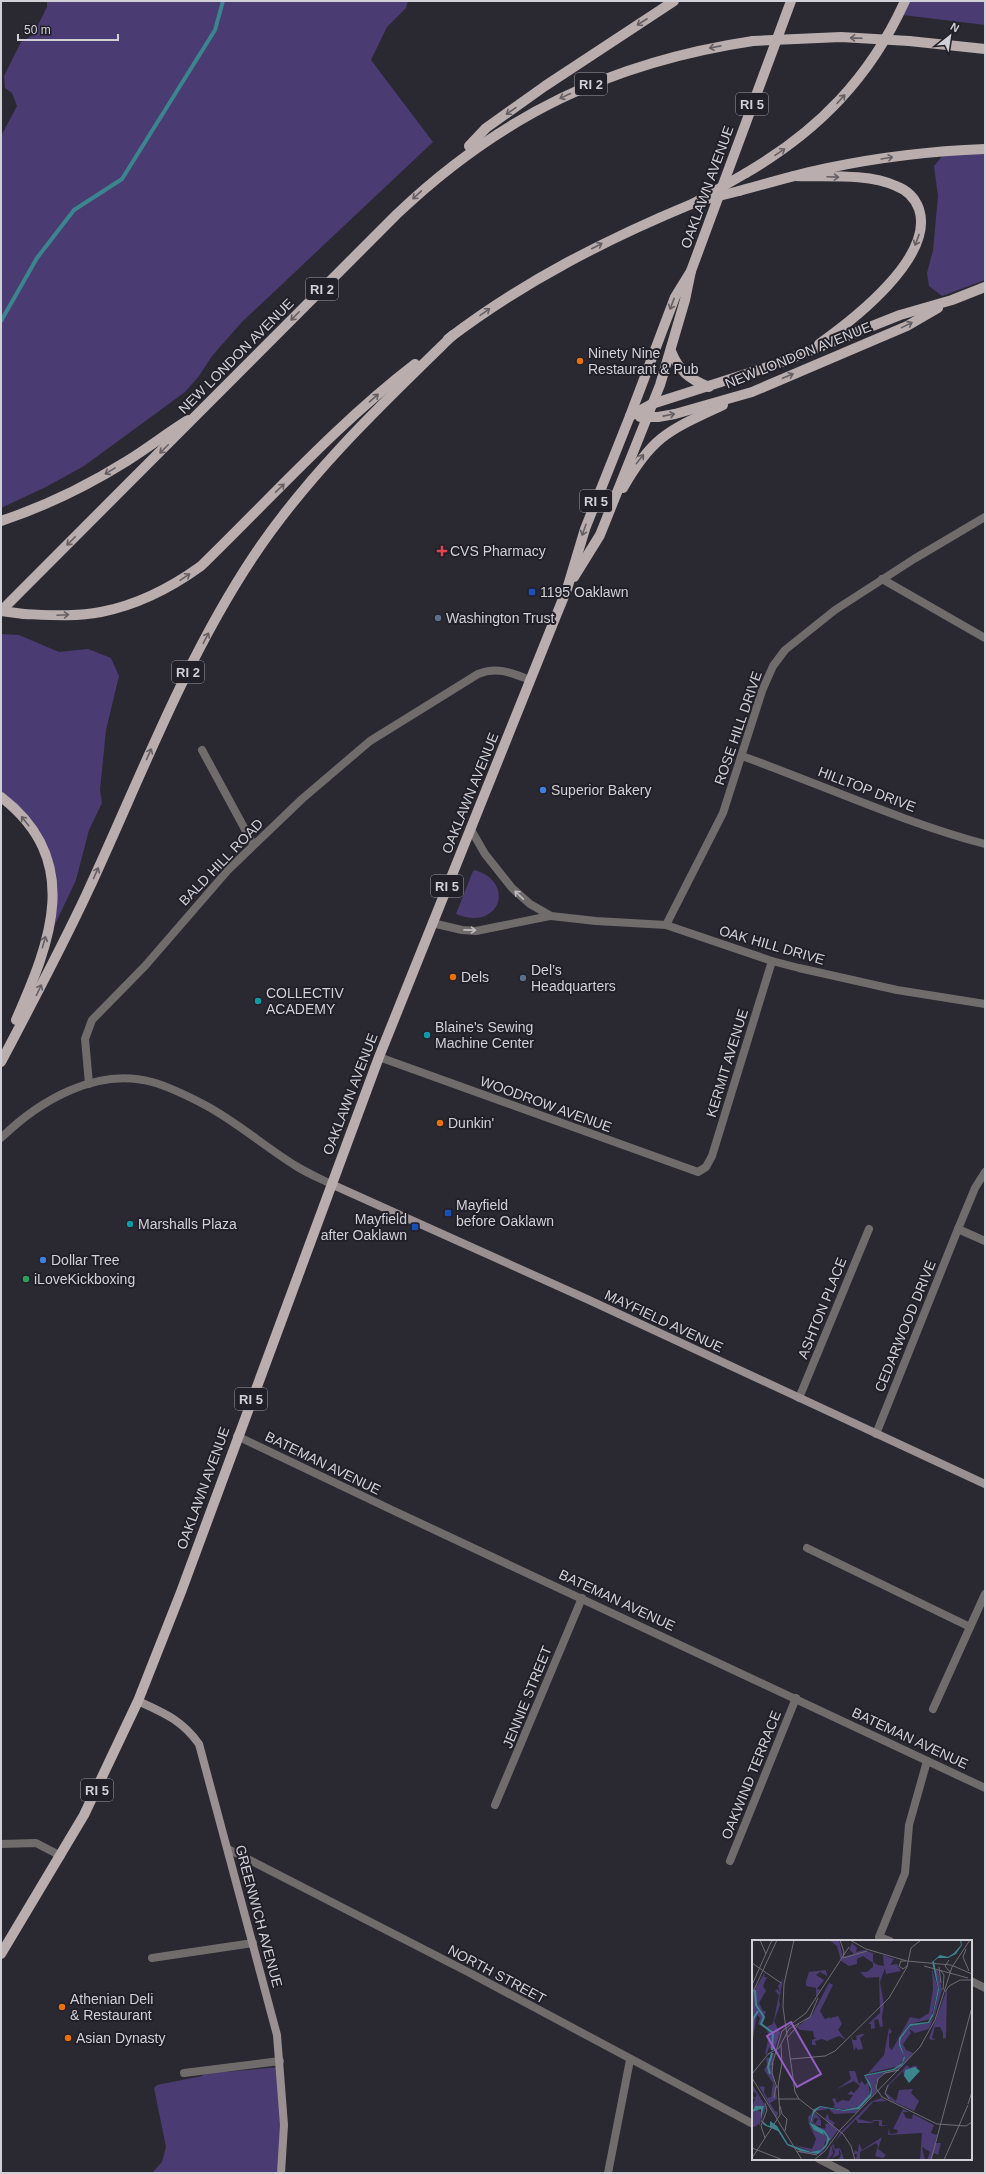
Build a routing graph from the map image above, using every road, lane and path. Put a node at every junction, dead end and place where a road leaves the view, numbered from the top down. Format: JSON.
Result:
{"nodes":[{"id":1,"x":674,"y":1,"type":"edge"},
{"id":2,"x":791,"y":1,"type":"edge"},
{"id":3,"x":905,"y":1,"type":"edge"},
{"id":4,"x":985,"y":49,"type":"edge"},
{"id":5,"x":985,"y":149,"type":"edge"},
{"id":6,"x":446,"y":169,"type":"junction"},
{"id":7,"x":794,"y":176,"type":"junction"},
{"id":8,"x":694,"y":203,"type":"junction"},
{"id":9,"x":691,"y":271,"type":"junction"},
{"id":10,"x":985,"y":287,"type":"edge"},
{"id":11,"x":952,"y":300,"type":"junction"},
{"id":12,"x":453,"y":335,"type":"junction"},
{"id":13,"x":670,"y":351,"type":"junction"},
{"id":14,"x":804,"y":354,"type":"junction"},
{"id":15,"x":709,"y":387,"type":"junction"},
{"id":16,"x":752,"y":392,"type":"junction"},
{"id":17,"x":652,"y":404,"type":"junction"},
{"id":18,"x":201,"y":412,"type":"junction"},
{"id":19,"x":630,"y":416,"type":"junction"},
{"id":20,"x":646,"y":417,"type":"junction"},
{"id":21,"x":613,"y":505,"type":"junction"},
{"id":22,"x":985,"y":517,"type":"edge"},
{"id":23,"x":1,"y":521,"type":"edge"},
{"id":24,"x":882,"y":579,"type":"junction"},
{"id":25,"x":567,"y":589,"type":"junction"},
{"id":26,"x":1,"y":611,"type":"edge"},
{"id":27,"x":985,"y":638,"type":"edge"},
{"id":28,"x":530,"y":680,"type":"junction"},
{"id":29,"x":202,"y":750,"type":"dead end"},
{"id":30,"x":742,"y":756,"type":"junction"},
{"id":31,"x":1,"y":797,"type":"edge"},
{"id":32,"x":470,"y":828,"type":"junction"},
{"id":33,"x":253,"y":844,"type":"junction"},
{"id":34,"x":985,"y":844,"type":"edge"},
{"id":35,"x":551,"y":916,"type":"junction"},
{"id":36,"x":432,"y":924,"type":"junction"},
{"id":37,"x":666,"y":925,"type":"junction"},
{"id":38,"x":772,"y":961,"type":"junction"},
{"id":39,"x":985,"y":1004,"type":"edge"},
{"id":40,"x":1,"y":1057,"type":"edge"},
{"id":41,"x":379,"y":1057,"type":"junction"},
{"id":42,"x":1,"y":1062,"type":"edge"},
{"id":43,"x":89,"y":1084,"type":"junction"},
{"id":44,"x":1,"y":1138,"type":"edge"},
{"id":45,"x":703,"y":1170,"type":"joint"},
{"id":46,"x":985,"y":1172,"type":"edge"},
{"id":47,"x":331,"y":1184,"type":"junction"},
{"id":48,"x":869,"y":1228,"type":"dead end"},
{"id":49,"x":958,"y":1229,"type":"junction"},
{"id":50,"x":985,"y":1241,"type":"edge"},
{"id":51,"x":799,"y":1398,"type":"junction"},
{"id":52,"x":876,"y":1434,"type":"junction"},
{"id":53,"x":237,"y":1436,"type":"junction"},
{"id":54,"x":985,"y":1484,"type":"edge"},
{"id":55,"x":807,"y":1548,"type":"dead end"},
{"id":56,"x":985,"y":1594,"type":"edge"},
{"id":57,"x":582,"y":1598,"type":"junction"},
{"id":58,"x":970,"y":1628,"type":"junction"},
{"id":59,"x":796,"y":1698,"type":"junction"},
{"id":60,"x":138,"y":1701,"type":"junction"},
{"id":61,"x":933,"y":1709,"type":"dead end"},
{"id":62,"x":927,"y":1761,"type":"junction"},
{"id":63,"x":985,"y":1788,"type":"edge"},
{"id":64,"x":495,"y":1805,"type":"dead end"},
{"id":65,"x":1,"y":1844,"type":"edge"},
{"id":66,"x":228,"y":1849,"type":"junction"},
{"id":67,"x":61,"y":1856,"type":"junction"},
{"id":68,"x":730,"y":1861,"type":"dead end"},
{"id":69,"x":887,"y":1940,"type":"edge"},
{"id":70,"x":253,"y":1943,"type":"junction"},
{"id":71,"x":1,"y":1954,"type":"edge"},
{"id":72,"x":152,"y":1958,"type":"dead end"},
{"id":73,"x":972,"y":1982,"type":"edge"},
{"id":74,"x":985,"y":1988,"type":"edge"},
{"id":75,"x":630,"y":2060,"type":"junction"},
{"id":76,"x":280,"y":2061,"type":"junction"},
{"id":77,"x":184,"y":2073,"type":"dead end"},
{"id":78,"x":752,"y":2123,"type":"edge"},
{"id":79,"x":821,"y":2160,"type":"edge"},
{"id":80,"x":281,"y":2173,"type":"edge"},
{"id":81,"x":608,"y":2173,"type":"edge"},
{"id":82,"x":846,"y":2173,"type":"edge"}],
"edges":[{"from":1,"to":6,"type":"main road","one_way":true},
{"from":2,"to":9,"type":"main road","name":"OAKLAWN AVENUE","number":"RI 5"},
{"from":8,"to":3,"type":"main road","one_way":true,"bridge":true},
{"from":4,"to":6,"type":"main road","name":"NEW LONDON AVENUE","number":"RI 2","one_way":true,"bridge":true},
{"from":7,"to":5,"type":"main road","number":"RI 2","one_way":true},
{"from":6,"to":18,"type":"main road","name":"NEW LONDON AVENUE","number":"RI 2","one_way":true},
{"from":7,"to":8,"type":"main road","number":"RI 2","bridge":true},
{"from":7,"to":14,"type":"main road","one_way":true},
{"from":12,"to":8,"type":"main road","number":"RI 2","one_way":true},
{"from":9,"to":13,"type":"main road","name":"OAKLAWN AVENUE","number":"RI 5"},
{"from":9,"to":19,"type":"main road","name":"OAKLAWN AVENUE","number":"RI 5","one_way":true},
{"from":10,"to":11,"type":"main road","name":"NEW LONDON AVENUE"},
{"from":11,"to":14,"type":"main road","name":"NEW LONDON AVENUE"},
{"from":16,"to":11,"type":"main road","name":"NEW LONDON AVENUE","one_way":true},
{"from":26,"to":12,"type":"main road","one_way":true,"bridge":true},
{"from":42,"to":12,"type":"main road","number":"RI 2","one_way":true},
{"from":13,"to":15,"type":"main road"},
{"from":13,"to":17,"type":"main road","name":"OAKLAWN AVENUE","number":"RI 5"},
{"from":14,"to":15,"type":"main road","name":"NEW LONDON AVENUE"},
{"from":15,"to":17,"type":"main road","name":"NEW LONDON AVENUE"},
{"from":20,"to":16,"type":"main road","name":"NEW LONDON AVENUE","one_way":true},
{"from":21,"to":16,"type":"main road","one_way":true},
{"from":17,"to":19,"type":"main road","name":"NEW LONDON AVENUE"},
{"from":17,"to":20,"type":"main road","name":"OAKLAWN AVENUE","number":"RI 5"},
{"from":18,"to":23,"type":"main road","one_way":true},
{"from":18,"to":26,"type":"main road","name":"NEW LONDON AVENUE","number":"RI 2","one_way":true},
{"from":19,"to":20,"type":"main road","name":"NEW LONDON AVENUE"},
{"from":19,"to":25,"type":"main road","name":"OAKLAWN AVENUE","number":"RI 5","one_way":true},
{"from":20,"to":21,"type":"main road","name":"OAKLAWN AVENUE","number":"RI 5"},
{"from":21,"to":25,"type":"main road","name":"OAKLAWN AVENUE","number":"RI 5"},
{"from":22,"to":24,"type":"street","name":"ROSE HILL DRIVE"},
{"from":24,"to":27,"type":"street"},
{"from":24,"to":30,"type":"street","name":"ROSE HILL DRIVE"},
{"from":25,"to":28,"type":"main road","name":"OAKLAWN AVENUE","number":"RI 5"},
{"from":28,"to":32,"type":"main road","name":"OAKLAWN AVENUE","number":"RI 5"},
{"from":28,"to":33,"type":"street","name":"BALD HILL ROAD"},
{"from":29,"to":33,"type":"street"},
{"from":30,"to":34,"type":"street","name":"HILLTOP DRIVE"},
{"from":30,"to":37,"type":"street","name":"ROSE HILL DRIVE"},
{"from":40,"to":31,"type":"main road","one_way":true},
{"from":35,"to":32,"type":"street","name":"OAK HILL DRIVE","one_way":true},
{"from":32,"to":36,"type":"main road","name":"OAKLAWN AVENUE","number":"RI 5"},
{"from":33,"to":43,"type":"street","name":"BALD HILL ROAD"},
{"from":36,"to":35,"type":"street","name":"OAK HILL DRIVE","one_way":true},
{"from":35,"to":37,"type":"street","name":"OAK HILL DRIVE"},
{"from":36,"to":41,"type":"main road","name":"OAKLAWN AVENUE","number":"RI 5"},
{"from":37,"to":38,"type":"street","name":"OAK HILL DRIVE"},
{"from":38,"to":39,"type":"street","name":"OAK HILL DRIVE"},
{"from":38,"to":45,"type":"street","name":"KERMIT AVENUE"},
{"from":41,"to":45,"type":"street","name":"WOODROW AVENUE"},
{"from":41,"to":47,"type":"main road","name":"OAKLAWN AVENUE","number":"RI 5"},
{"from":43,"to":44,"type":"street"},
{"from":43,"to":47,"type":"street"},
{"from":46,"to":49,"type":"street","name":"CEDARWOOD DRIVE"},
{"from":47,"to":51,"type":"main road","name":"MAYFIELD AVENUE"},
{"from":47,"to":53,"type":"main road","name":"OAKLAWN AVENUE","number":"RI 5"},
{"from":48,"to":51,"type":"street","name":"ASHTON PLACE"},
{"from":49,"to":50,"type":"street"},
{"from":49,"to":52,"type":"street","name":"CEDARWOOD DRIVE"},
{"from":51,"to":52,"type":"main road","name":"MAYFIELD AVENUE"},
{"from":52,"to":54,"type":"main road","name":"MAYFIELD AVENUE"},
{"from":53,"to":57,"type":"street","name":"BATEMAN AVENUE"},
{"from":53,"to":60,"type":"main road","name":"OAKLAWN AVENUE","number":"RI 5"},
{"from":55,"to":58,"type":"street"},
{"from":56,"to":58,"type":"street"},
{"from":57,"to":59,"type":"street","name":"BATEMAN AVENUE"},
{"from":57,"to":64,"type":"street","name":"JENNIE STREET"},
{"from":58,"to":61,"type":"street"},
{"from":59,"to":62,"type":"street","name":"BATEMAN AVENUE"},
{"from":59,"to":68,"type":"street","name":"OAKWIND TERRACE"},
{"from":60,"to":66,"type":"main road","name":"GREENWICH AVENUE"},
{"from":60,"to":67,"type":"main road","number":"RI 5"},
{"from":62,"to":63,"type":"street","name":"BATEMAN AVENUE"},
{"from":62,"to":69,"type":"street"},
{"from":65,"to":67,"type":"street"},
{"from":66,"to":70,"type":"main road","name":"GREENWICH AVENUE"},
{"from":66,"to":75,"type":"street","name":"NORTH STREET"},
{"from":67,"to":71,"type":"main road","number":"RI 5"},
{"from":70,"to":72,"type":"street"},
{"from":70,"to":76,"type":"main road","name":"GREENWICH AVENUE"},
{"from":73,"to":74,"type":"street"},
{"from":75,"to":78,"type":"street","name":"NORTH STREET"},
{"from":75,"to":81,"type":"street"},
{"from":76,"to":77,"type":"street"},
{"from":76,"to":80,"type":"main road","name":"GREENWICH AVENUE"},
{"from":79,"to":82,"type":"street"}]}
